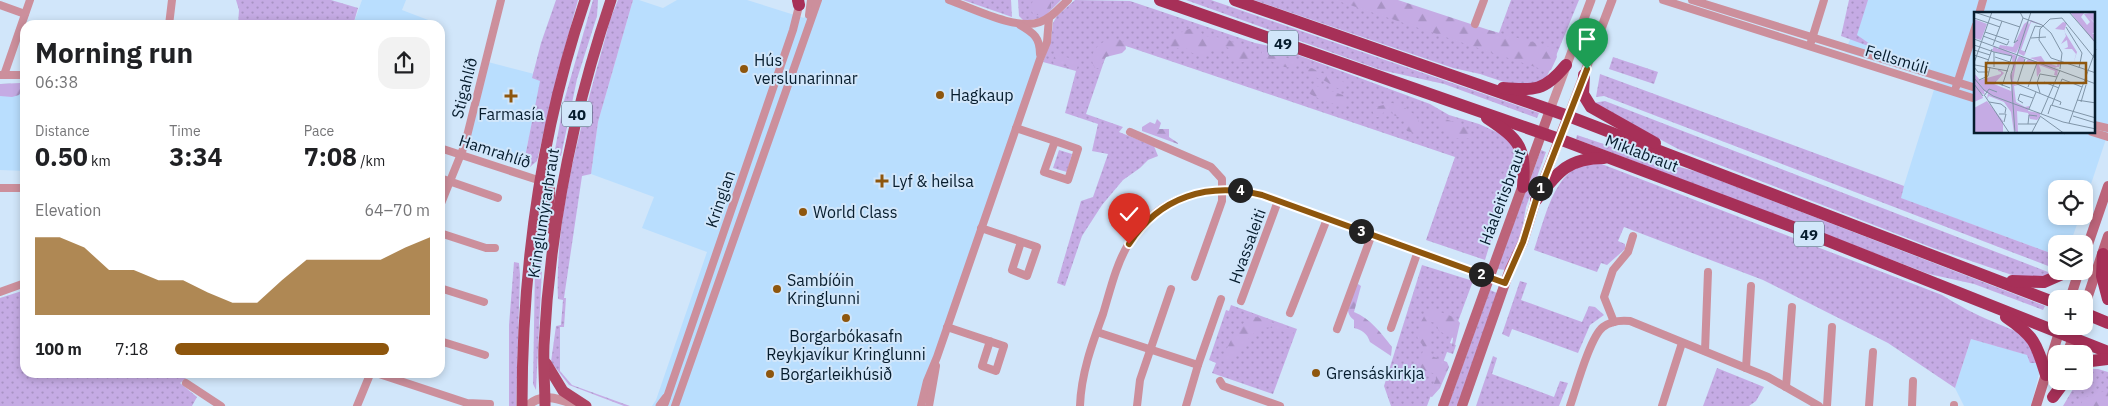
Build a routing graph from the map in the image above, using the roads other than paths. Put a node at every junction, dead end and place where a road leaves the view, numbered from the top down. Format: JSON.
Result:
{"nodes":[{"id":1,"x":30,"y":0,"type":"edge"},
{"id":2,"x":172,"y":0,"type":"edge"},
{"id":3,"x":501,"y":0,"type":"edge"},
{"id":4,"x":585,"y":0,"type":"edge"},
{"id":5,"x":611,"y":0,"type":"edge"},
{"id":6,"x":818,"y":0,"type":"edge"},
{"id":7,"x":949,"y":0,"type":"edge"},
{"id":8,"x":1068,"y":0,"type":"edge"},
{"id":9,"x":1160,"y":0,"type":"edge"},
{"id":10,"x":1235,"y":0,"type":"edge"},
{"id":11,"x":1484,"y":0,"type":"edge"},
{"id":12,"x":1591,"y":0,"type":"edge"},
{"id":13,"x":1612,"y":0,"type":"edge"},
{"id":14,"x":1663,"y":0,"type":"edge"},
{"id":15,"x":1692,"y":0,"type":"edge"},
{"id":16,"x":1824,"y":0,"type":"edge"},
{"id":17,"x":802,"y":1,"type":"edge"},
{"id":18,"x":1246,"y":2,"type":"edge"},
{"id":19,"x":0,"y":5,"type":"edge"},
{"id":20,"x":25,"y":14,"type":"junction"},
{"id":21,"x":1049,"y":18,"type":"junction"},
{"id":22,"x":23,"y":20,"type":"edge"},
{"id":23,"x":170,"y":20,"type":"edge"},
{"id":24,"x":1019,"y":24,"type":"junction"},
{"id":25,"x":1475,"y":24,"type":"dead end"},
{"id":26,"x":20,"y":27,"type":"edge"},
{"id":27,"x":1974,"y":31,"type":"edge"},
{"id":28,"x":806,"y":32,"type":"junction"},
{"id":29,"x":1813,"y":38,"type":"junction"},
{"id":30,"x":1810,"y":46,"type":"junction"},
{"id":31,"x":1040,"y":59,"type":"junction"},
{"id":32,"x":1566,"y":65,"type":"junction"},
{"id":33,"x":2,"y":75,"type":"edge"},
{"id":34,"x":20,"y":75,"type":"edge"},
{"id":35,"x":1584,"y":75,"type":"junction"},
{"id":36,"x":1958,"y":82,"type":"junction"},
{"id":37,"x":1485,"y":87,"type":"junction"},
{"id":38,"x":1974,"y":87,"type":"edge"},
{"id":39,"x":1955,"y":92,"type":"junction"},
{"id":40,"x":1974,"y":97,"type":"edge"},
{"id":41,"x":1474,"y":109,"type":"junction"},
{"id":42,"x":1550,"y":110,"type":"junction"},
{"id":43,"x":1568,"y":116,"type":"junction"},
{"id":44,"x":1016,"y":128,"type":"junction"},
{"id":45,"x":1130,"y":132,"type":"dead end"},
{"id":46,"x":1542,"y":133,"type":"junction"},
{"id":47,"x":2096,"y":133,"type":"edge"},
{"id":48,"x":2108,"y":137,"type":"edge"},
{"id":49,"x":1559,"y":139,"type":"junction"},
{"id":50,"x":1055,"y":141,"type":"junction"},
{"id":51,"x":445,"y":150,"type":"edge"},
{"id":52,"x":461,"y":155,"type":"junction"},
{"id":53,"x":1671,"y":156,"type":"junction"},
{"id":54,"x":1611,"y":158,"type":"junction"},
{"id":55,"x":445,"y":180,"type":"edge"},
{"id":56,"x":541,"y":181,"type":"junction"},
{"id":57,"x":450,"y":182,"type":"junction"},
{"id":58,"x":2108,"y":186,"type":"edge"},
{"id":59,"x":1523,"y":187,"type":"junction"},
{"id":60,"x":0,"y":188,"type":"edge"},
{"id":61,"x":20,"y":188,"type":"edge"},
{"id":62,"x":1222,"y":189,"type":"junction"},
{"id":63,"x":445,"y":194,"type":"edge"},
{"id":64,"x":498,"y":198,"type":"dead end"},
{"id":65,"x":1536,"y":200,"type":"junction"},
{"id":66,"x":1278,"y":201,"type":"junction"},
{"id":67,"x":1327,"y":218,"type":"junction"},
{"id":68,"x":981,"y":228,"type":"junction"},
{"id":69,"x":554,"y":232,"type":"junction"},
{"id":70,"x":1372,"y":234,"type":"junction"},
{"id":71,"x":445,"y":235,"type":"edge"},
{"id":72,"x":2091,"y":235,"type":"edge"},
{"id":73,"x":1633,"y":236,"type":"dead end"},
{"id":74,"x":2108,"y":236,"type":"edge"},
{"id":75,"x":1021,"y":242,"type":"dead end"},
{"id":76,"x":495,"y":248,"type":"dead end"},
{"id":77,"x":1418,"y":251,"type":"junction"},
{"id":78,"x":2103,"y":254,"type":"junction"},
{"id":79,"x":1708,"y":272,"type":"dead end"},
{"id":80,"x":1195,"y":277,"type":"dead end"},
{"id":81,"x":1488,"y":277,"type":"junction"},
{"id":82,"x":1994,"y":279,"type":"junction"},
{"id":83,"x":2054,"y":280,"type":"edge"},
{"id":84,"x":1505,"y":283,"type":"junction"},
{"id":85,"x":20,"y":286,"type":"edge"},
{"id":86,"x":1751,"y":286,"type":"dead end"},
{"id":87,"x":1171,"y":289,"type":"dead end"},
{"id":88,"x":445,"y":290,"type":"edge"},
{"id":89,"x":2090,"y":290,"type":"edge"},
{"id":90,"x":0,"y":292,"type":"edge"},
{"id":91,"x":1221,"y":299,"type":"dead end"},
{"id":92,"x":2108,"y":299,"type":"edge"},
{"id":93,"x":2048,"y":300,"type":"edge"},
{"id":94,"x":1241,"y":301,"type":"dead end"},
{"id":95,"x":484,"y":302,"type":"dead end"},
{"id":96,"x":1987,"y":304,"type":"junction"},
{"id":97,"x":1792,"y":307,"type":"dead end"},
{"id":98,"x":1290,"y":313,"type":"dead end"},
{"id":99,"x":2093,"y":317,"type":"edge"},
{"id":100,"x":1614,"y":322,"type":"junction"},
{"id":101,"x":2108,"y":323,"type":"edge"},
{"id":102,"x":2048,"y":325,"type":"edge"},
{"id":103,"x":947,"y":327,"type":"junction"},
{"id":104,"x":1832,"y":327,"type":"dead end"},
{"id":105,"x":1391,"y":328,"type":"dead end"},
{"id":106,"x":1337,"y":329,"type":"dead end"},
{"id":107,"x":1096,"y":332,"type":"junction"},
{"id":108,"x":2058,"y":335,"type":"edge"},
{"id":109,"x":2080,"y":335,"type":"edge"},
{"id":110,"x":990,"y":341,"type":"dead end"},
{"id":111,"x":445,"y":343,"type":"edge"},
{"id":112,"x":1682,"y":343,"type":"junction"},
{"id":113,"x":1150,"y":349,"type":"junction"},
{"id":114,"x":1705,"y":352,"type":"junction"},
{"id":115,"x":1873,"y":352,"type":"dead end"},
{"id":116,"x":2108,"y":352,"type":"edge"},
{"id":117,"x":485,"y":355,"type":"dead end"},
{"id":118,"x":937,"y":357,"type":"junction"},
{"id":119,"x":2108,"y":359,"type":"edge"},
{"id":120,"x":544,"y":360,"type":"junction"},
{"id":121,"x":2093,"y":361,"type":"edge"},
{"id":122,"x":1198,"y":365,"type":"junction"},
{"id":123,"x":1746,"y":368,"type":"junction"},
{"id":124,"x":2046,"y":374,"type":"junction"},
{"id":125,"x":369,"y":378,"type":"edge"},
{"id":126,"x":390,"y":378,"type":"edge"},
{"id":127,"x":1220,"y":381,"type":"dead end"},
{"id":128,"x":1913,"y":381,"type":"dead end"},
{"id":129,"x":186,"y":383,"type":"dead end"},
{"id":130,"x":522,"y":384,"type":"junction"},
{"id":131,"x":1786,"y":387,"type":"junction"},
{"id":132,"x":2059,"y":390,"type":"edge"},
{"id":133,"x":1807,"y":399,"type":"junction"},
{"id":134,"x":2052,"y":401,"type":"edge"},
{"id":135,"x":541,"y":402,"type":"edge"},
{"id":136,"x":665,"y":402,"type":"edge"},
{"id":137,"x":490,"y":404,"type":"dead end"},
{"id":138,"x":221,"y":406,"type":"edge"},
{"id":139,"x":357,"y":406,"type":"edge"},
{"id":140,"x":522,"y":406,"type":"edge"},
{"id":141,"x":527,"y":406,"type":"edge"},
{"id":142,"x":580,"y":406,"type":"edge"},
{"id":143,"x":586,"y":406,"type":"edge"},
{"id":144,"x":660,"y":406,"type":"edge"},
{"id":145,"x":675,"y":406,"type":"edge"},
{"id":146,"x":921,"y":406,"type":"edge"},
{"id":147,"x":928,"y":406,"type":"edge"},
{"id":148,"x":1080,"y":406,"type":"edge"},
{"id":149,"x":1137,"y":406,"type":"edge"},
{"id":150,"x":1186,"y":406,"type":"edge"},
{"id":151,"x":1280,"y":406,"type":"edge"},
{"id":152,"x":1443,"y":406,"type":"edge"},
{"id":153,"x":1462,"y":406,"type":"edge"},
{"id":154,"x":1570,"y":406,"type":"edge"},
{"id":155,"x":1662,"y":406,"type":"edge"},
{"id":156,"x":1802,"y":406,"type":"edge"},
{"id":157,"x":1819,"y":406,"type":"edge"},
{"id":158,"x":1827,"y":406,"type":"edge"},
{"id":159,"x":1869,"y":406,"type":"edge"},
{"id":160,"x":1912,"y":406,"type":"edge"},
{"id":161,"x":2036,"y":406,"type":"edge"}],
"edges":[{"from":1,"to":20,"type":"street"},
{"from":2,"to":23,"type":"street"},
{"from":3,"to":52,"type":"street","name":"Stigahlíð"},
{"from":4,"to":56,"type":"main road","name":"Kringlumýrarbraut","number":"40"},
{"from":5,"to":69,"type":"main road","name":"Kringlumýrarbraut","number":"40"},
{"from":6,"to":28,"type":"street","name":"Kringlan"},
{"from":7,"to":24,"type":"street"},
{"from":8,"to":21,"type":"street"},
{"from":9,"to":41,"type":"highway","name":"Miklabraut","number":"49"},
{"from":10,"to":18,"type":"highway","name":"Miklabraut","number":"49"},
{"from":11,"to":25,"type":"street"},
{"from":12,"to":32,"type":"street","name":"Háaleitisbraut"},
{"from":13,"to":35,"type":"street","name":"Háaleitisbraut"},
{"from":14,"to":30,"type":"street","name":"Fellsmúli"},
{"from":15,"to":29,"type":"street","name":"Fellsmúli"},
{"from":16,"to":29,"type":"street"},
{"from":17,"to":28,"type":"street","name":"Kringlan"},
{"from":17,"to":136,"type":"street","name":"Kringlan"},
{"from":18,"to":37,"type":"highway","name":"Miklabraut","number":"49"},
{"from":19,"to":20,"type":"street"},
{"from":20,"to":22,"type":"street"},
{"from":21,"to":24,"type":"street"},
{"from":21,"to":31,"type":"street"},
{"from":24,"to":31,"type":"street"},
{"from":26,"to":33,"type":"street"},
{"from":27,"to":36,"type":"street"},
{"from":28,"to":145,"type":"street","name":"Kringlan"},
{"from":29,"to":30,"type":"street"},
{"from":29,"to":36,"type":"street","name":"Fellsmúli"},
{"from":30,"to":39,"type":"street","name":"Fellsmúli"},
{"from":31,"to":44,"type":"street"},
{"from":32,"to":37,"type":"highway"},
{"from":32,"to":42,"type":"street","name":"Háaleitisbraut"},
{"from":33,"to":34,"type":"street"},
{"from":35,"to":43,"type":"street","name":"Háaleitisbraut"},
{"from":35,"to":53,"type":"highway"},
{"from":36,"to":38,"type":"street","name":"Fellsmúli"},
{"from":36,"to":39,"type":"street"},
{"from":37,"to":42,"type":"highway","name":"Miklabraut","number":"49"},
{"from":39,"to":40,"type":"street","name":"Fellsmúli"},
{"from":41,"to":46,"type":"highway","name":"Miklabraut","number":"49"},
{"from":41,"to":59,"type":"highway"},
{"from":42,"to":43,"type":"highway","name":"Miklabraut","number":"49"},
{"from":42,"to":46,"type":"main road","name":"Háaleitisbraut"},
{"from":43,"to":49,"type":"main road","name":"Háaleitisbraut"},
{"from":43,"to":53,"type":"highway","name":"Miklabraut","number":"49"},
{"from":44,"to":50,"type":"street"},
{"from":44,"to":68,"type":"street"},
{"from":45,"to":62,"type":"street"},
{"from":46,"to":49,"type":"highway","name":"Miklabraut","number":"49"},
{"from":46,"to":59,"type":"main road","name":"Háaleitisbraut"},
{"from":47,"to":48,"type":"street"},
{"from":49,"to":54,"type":"highway","name":"Miklabraut","number":"49"},
{"from":49,"to":65,"type":"main road","name":"Háaleitisbraut"},
{"from":50,"to":50,"type":"street"},
{"from":51,"to":52,"type":"street","name":"Hamrahlíð"},
{"from":52,"to":56,"type":"street","name":"Hamrahlíð"},
{"from":52,"to":57,"type":"street","name":"Stigahlíð"},
{"from":53,"to":82,"type":"highway","name":"Miklabraut","number":"49"},
{"from":54,"to":65,"type":"highway"},
{"from":54,"to":96,"type":"highway","name":"Miklabraut","number":"49"},
{"from":55,"to":57,"type":"street"},
{"from":56,"to":69,"type":"main road"},
{"from":56,"to":130,"type":"main road","name":"Kringlumýrarbraut","number":"40"},
{"from":57,"to":63,"type":"street","name":"Stigahlíð"},
{"from":57,"to":64,"type":"street"},
{"from":58,"to":72,"type":"main road"},
{"from":59,"to":81,"type":"main road","name":"Háaleitisbraut"},
{"from":60,"to":61,"type":"street"},
{"from":62,"to":66,"type":"street","name":"Hvassaleiti"},
{"from":62,"to":80,"type":"street"},
{"from":62,"to":107,"type":"street","name":"Hvassaleiti"},
{"from":65,"to":84,"type":"main road","name":"Háaleitisbraut"},
{"from":66,"to":67,"type":"street","name":"Hvassaleiti"},
{"from":66,"to":94,"type":"street","name":"Hvassaleiti"},
{"from":67,"to":70,"type":"street","name":"Hvassaleiti"},
{"from":67,"to":98,"type":"street"},
{"from":68,"to":75,"type":"street"},
{"from":68,"to":103,"type":"street"},
{"from":69,"to":120,"type":"main road","name":"Kringlumýrarbraut","number":"40"},
{"from":70,"to":77,"type":"street","name":"Hvassaleiti"},
{"from":70,"to":106,"type":"street"},
{"from":71,"to":76,"type":"street"},
{"from":73,"to":100,"type":"street"},
{"from":74,"to":78,"type":"main road"},
{"from":77,"to":81,"type":"street","name":"Hvassaleiti"},
{"from":77,"to":105,"type":"street"},
{"from":78,"to":89,"type":"main road"},
{"from":78,"to":92,"type":"highway"},
{"from":79,"to":114,"type":"street"},
{"from":81,"to":84,"type":"street","name":"Hvassaleiti"},
{"from":81,"to":152,"type":"main road","name":"Háaleitisbraut"},
{"from":82,"to":83,"type":"highway"},
{"from":82,"to":93,"type":"highway","name":"Miklabraut","number":"49"},
{"from":84,"to":153,"type":"main road","name":"Háaleitisbraut"},
{"from":85,"to":90,"type":"street"},
{"from":86,"to":123,"type":"street"},
{"from":87,"to":113,"type":"street"},
{"from":88,"to":95,"type":"street"},
{"from":91,"to":122,"type":"street","name":"Hvassaleiti"},
{"from":96,"to":102,"type":"highway","name":"Miklabraut","number":"49"},
{"from":96,"to":124,"type":"highway"},
{"from":97,"to":131,"type":"street"},
{"from":99,"to":101,"type":"highway"},
{"from":100,"to":112,"type":"street"},
{"from":100,"to":154,"type":"street"},
{"from":103,"to":110,"type":"street"},
{"from":103,"to":118,"type":"street"},
{"from":104,"to":158,"type":"street"},
{"from":107,"to":113,"type":"street"},
{"from":107,"to":148,"type":"street","name":"Hvassaleiti"},
{"from":108,"to":124,"type":"main road"},
{"from":109,"to":116,"type":"highway","name":"Miklabraut","number":"49"},
{"from":111,"to":117,"type":"street"},
{"from":112,"to":114,"type":"street"},
{"from":112,"to":155,"type":"street"},
{"from":113,"to":122,"type":"street"},
{"from":113,"to":149,"type":"street"},
{"from":114,"to":123,"type":"street"},
{"from":115,"to":159,"type":"street"},
{"from":118,"to":146,"type":"street"},
{"from":118,"to":147,"type":"street"},
{"from":119,"to":121,"type":"highway"},
{"from":120,"to":135,"type":"main road","name":"Kringlumýrarbraut","number":"40"},
{"from":120,"to":143,"type":"main road"},
{"from":122,"to":150,"type":"street","name":"Hvassaleiti"},
{"from":123,"to":131,"type":"street"},
{"from":124,"to":161,"type":"main road"},
{"from":125,"to":139,"type":"street"},
{"from":126,"to":137,"type":"street"},
{"from":127,"to":151,"type":"street"},
{"from":128,"to":160,"type":"street"},
{"from":129,"to":138,"type":"street"},
{"from":130,"to":135,"type":"street"},
{"from":130,"to":140,"type":"main road","name":"Kringlumýrarbraut","number":"40"},
{"from":131,"to":133,"type":"street"},
{"from":132,"to":134,"type":"highway"},
{"from":133,"to":156,"type":"street"},
{"from":133,"to":157,"type":"street"},
{"from":135,"to":141,"type":"street"},
{"from":135,"to":142,"type":"street"},
{"from":136,"to":144,"type":"street"}]}
